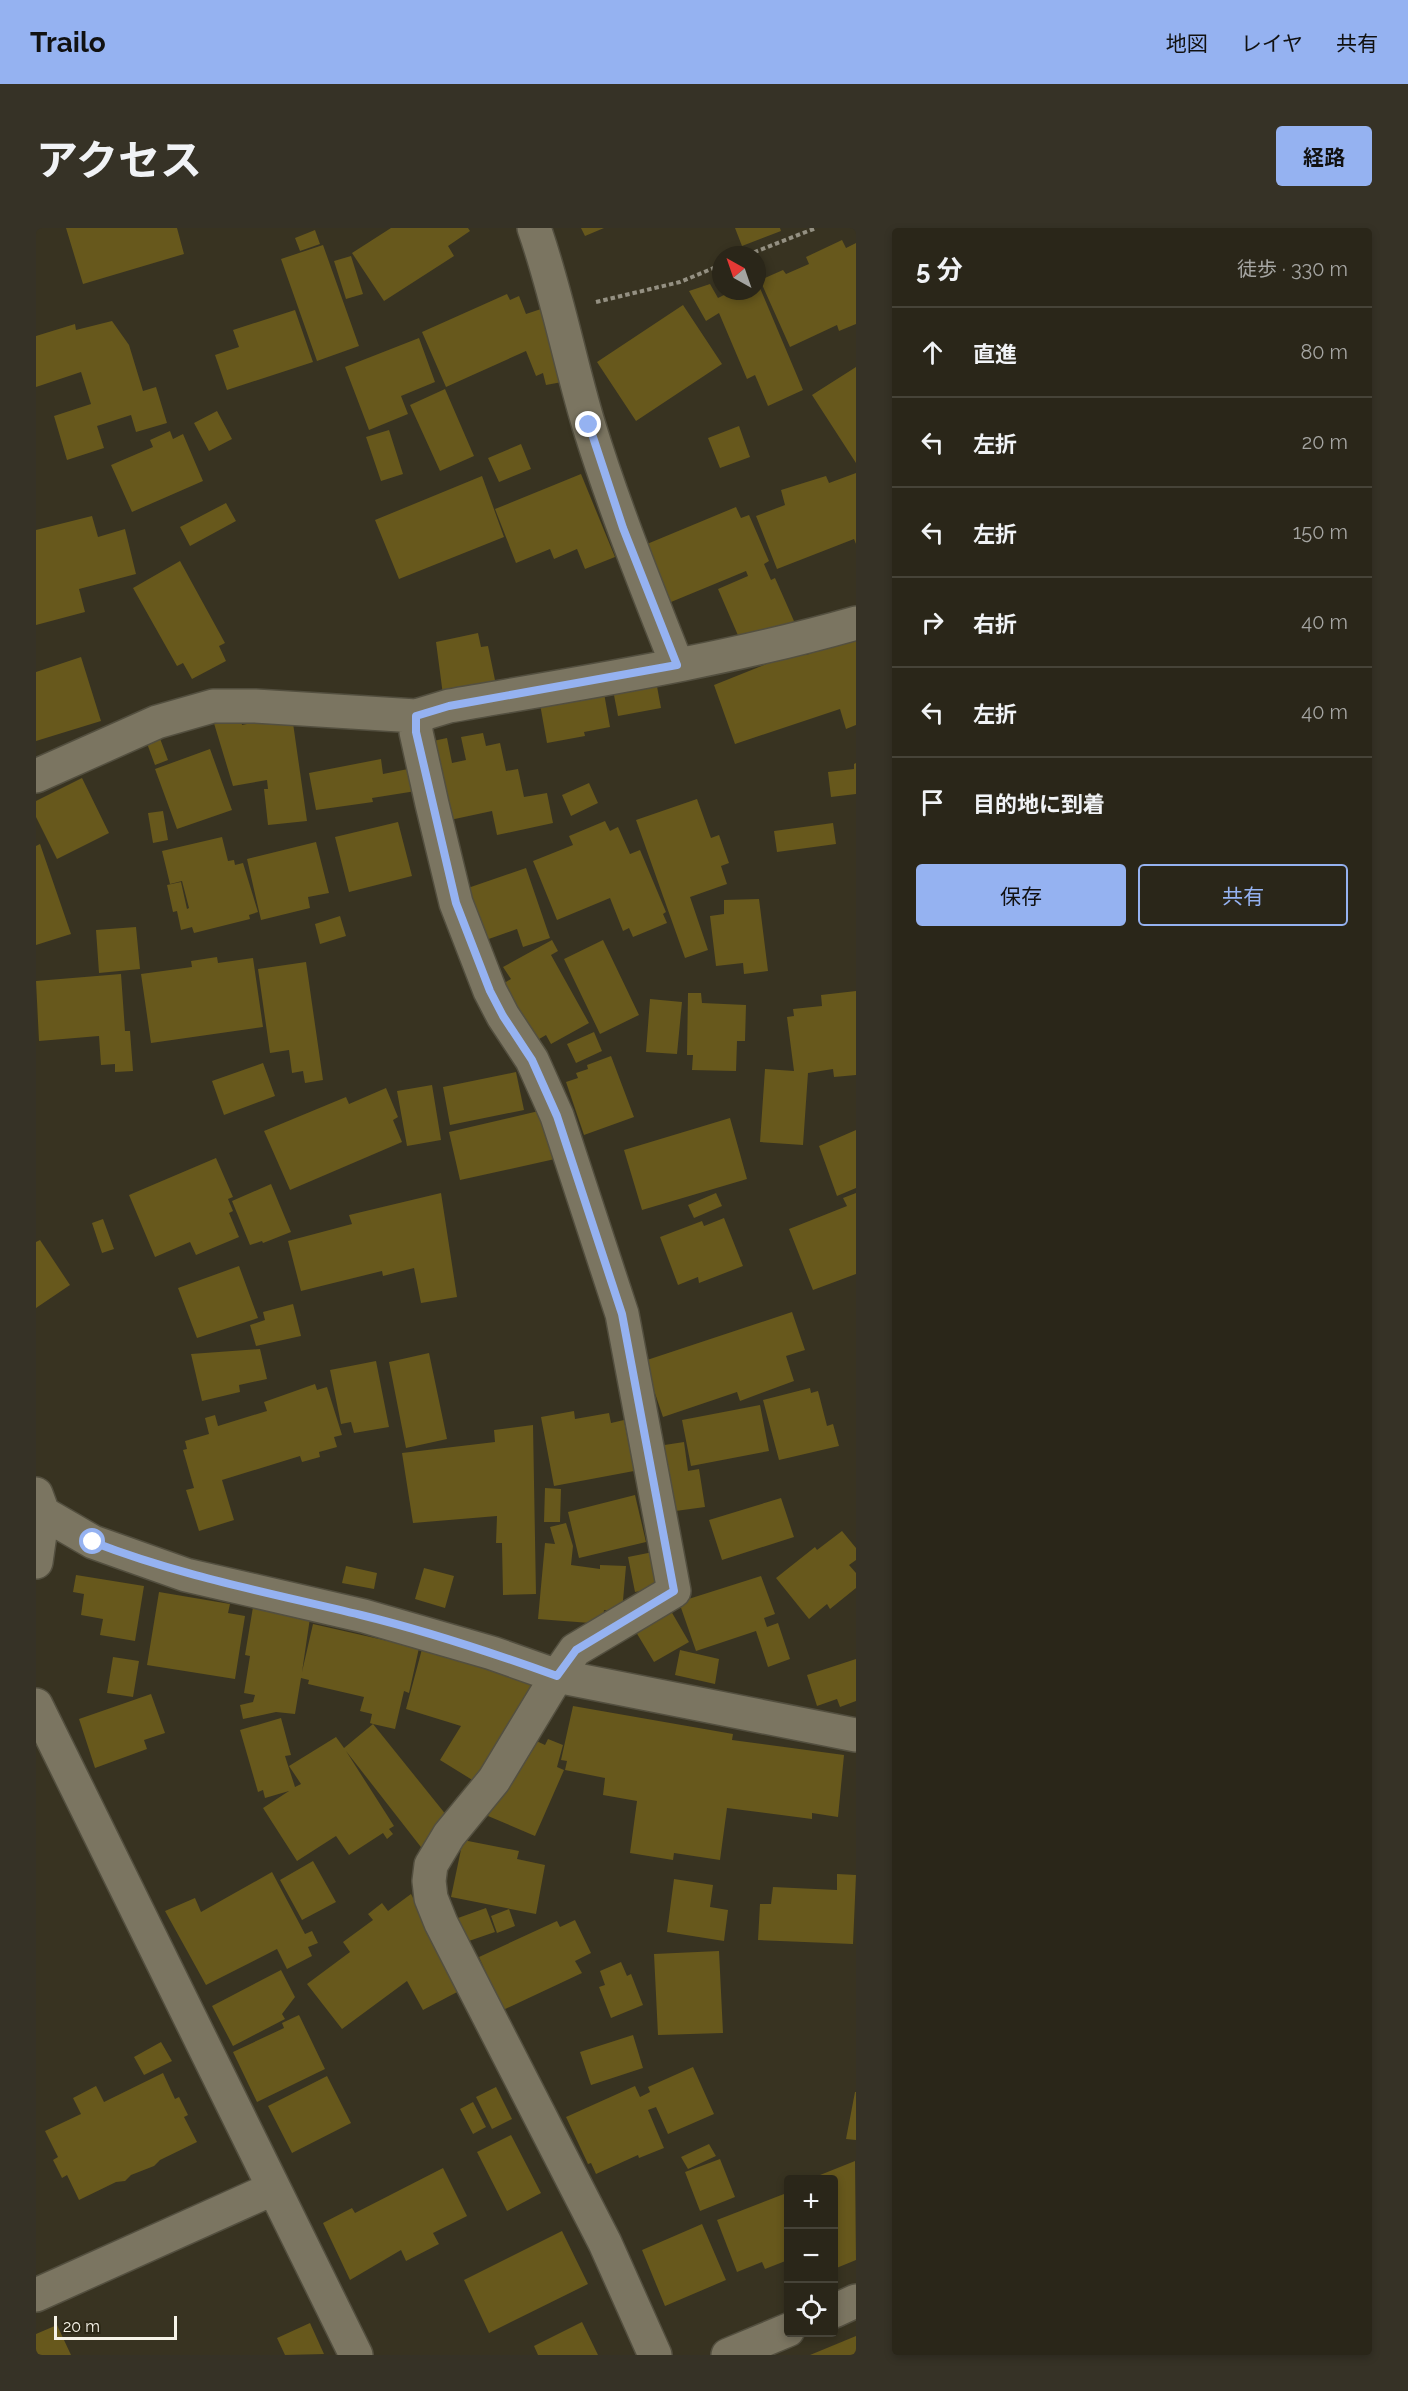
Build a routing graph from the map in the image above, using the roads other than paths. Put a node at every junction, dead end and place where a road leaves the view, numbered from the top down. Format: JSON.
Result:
{"nodes":[{"id":1,"x":534,"y":228,"type":"edge"},
{"id":2,"x":856,"y":623,"type":"edge"},
{"id":3,"x":677,"y":665,"type":"junction"},
{"id":4,"x":416,"y":716,"type":"junction"},
{"id":5,"x":36,"y":776,"type":"edge"},
{"id":6,"x":39,"y":1504,"type":"edge"},
{"id":7,"x":36,"y":1562,"type":"edge"},
{"id":8,"x":557,"y":1676,"type":"junction"},
{"id":9,"x":36,"y":1705,"type":"edge"},
{"id":10,"x":856,"y":1735,"type":"edge"},
{"id":11,"x":272,"y":2189,"type":"junction"},
{"id":12,"x":36,"y":2295,"type":"edge"},
{"id":13,"x":856,"y":2301,"type":"edge"},
{"id":14,"x":838,"y":2309,"type":"edge"},
{"id":15,"x":784,"y":2332,"type":"edge"},
{"id":16,"x":356,"y":2355,"type":"edge"},
{"id":17,"x":655,"y":2355,"type":"edge"},
{"id":18,"x":728,"y":2355,"type":"edge"}],
"edges":[{"from":1,"to":3,"type":"street"},
{"from":2,"to":3,"type":"street"},
{"from":3,"to":4,"type":"street"},
{"from":4,"to":5,"type":"street"},
{"from":4,"to":8,"type":"street"},
{"from":6,"to":7,"type":"street"},
{"from":6,"to":8,"type":"street"},
{"from":8,"to":10,"type":"street"},
{"from":8,"to":17,"type":"street"},
{"from":9,"to":11,"type":"street"},
{"from":11,"to":12,"type":"street"},
{"from":11,"to":16,"type":"street"},
{"from":13,"to":14,"type":"street"},
{"from":15,"to":18,"type":"street"}]}
